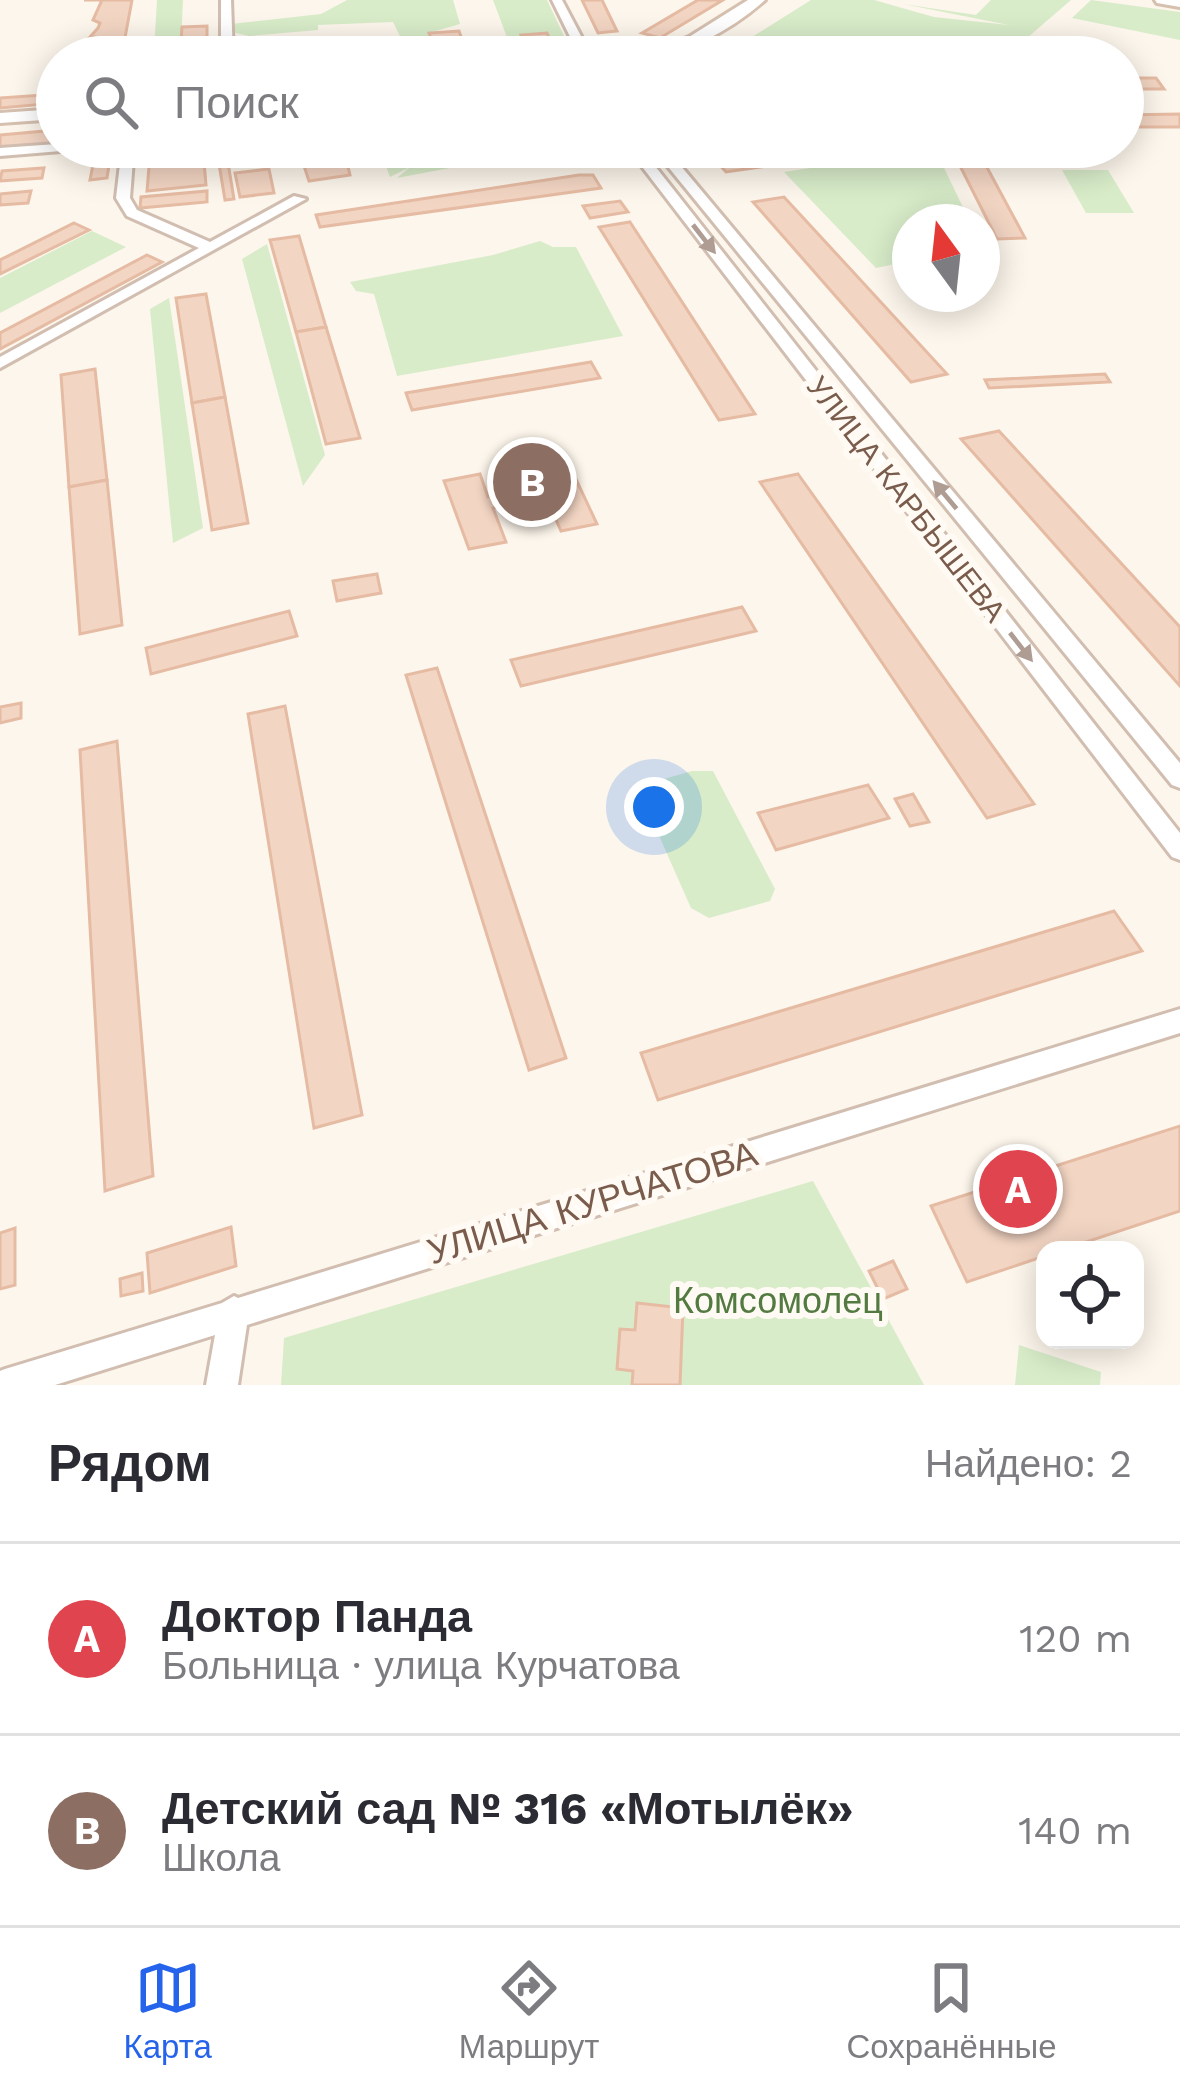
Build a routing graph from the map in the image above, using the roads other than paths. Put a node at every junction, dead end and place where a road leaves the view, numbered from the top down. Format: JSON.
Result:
{"nodes":[{"id":1,"x":226,"y":0,"type":"edge"},
{"id":2,"x":557,"y":0,"type":"edge"},
{"id":3,"x":758,"y":0,"type":"edge"},
{"id":4,"x":1162,"y":0,"type":"edge"},
{"id":5,"x":1180,"y":3,"type":"edge"},
{"id":6,"x":227,"y":36,"type":"edge"},
{"id":7,"x":575,"y":36,"type":"edge"},
{"id":8,"x":701,"y":36,"type":"edge"},
{"id":9,"x":36,"y":115,"type":"edge"},
{"id":10,"x":0,"y":118,"type":"edge"},
{"id":11,"x":36,"y":149,"type":"edge"},
{"id":12,"x":0,"y":152,"type":"edge"},
{"id":13,"x":126,"y":168,"type":"edge"},
{"id":14,"x":649,"y":168,"type":"edge"},
{"id":15,"x":675,"y":168,"type":"edge"},
{"id":16,"x":299,"y":199,"type":"dead end"},
{"id":17,"x":209,"y":248,"type":"junction"},
{"id":18,"x":0,"y":363,"type":"edge"},
{"id":19,"x":1180,"y":779,"type":"edge"},
{"id":20,"x":1180,"y":850,"type":"edge"},
{"id":21,"x":1180,"y":1021,"type":"edge"},
{"id":22,"x":234,"y":1312,"type":"junction"},
{"id":23,"x":5,"y":1385,"type":"edge"},
{"id":24,"x":222,"y":1385,"type":"edge"}],
"edges":[{"from":1,"to":6,"type":"street"},
{"from":2,"to":7,"type":"street"},
{"from":3,"to":8,"type":"street"},
{"from":4,"to":5,"type":"street"},
{"from":9,"to":10,"type":"street"},
{"from":11,"to":12,"type":"street"},
{"from":13,"to":17,"type":"street"},
{"from":14,"to":20,"type":"street","name":"УЛИЦА КАРБЫШЕВА","one_way":true},
{"from":19,"to":15,"type":"street","name":"УЛИЦА КАРБЫШЕВА","one_way":true},
{"from":16,"to":17,"type":"street"},
{"from":17,"to":18,"type":"street"},
{"from":21,"to":22,"type":"street","name":"УЛИЦА КУРЧАТОВА"},
{"from":22,"to":23,"type":"street","name":"УЛИЦА КУРЧАТОВА"},
{"from":22,"to":24,"type":"street"}]}
